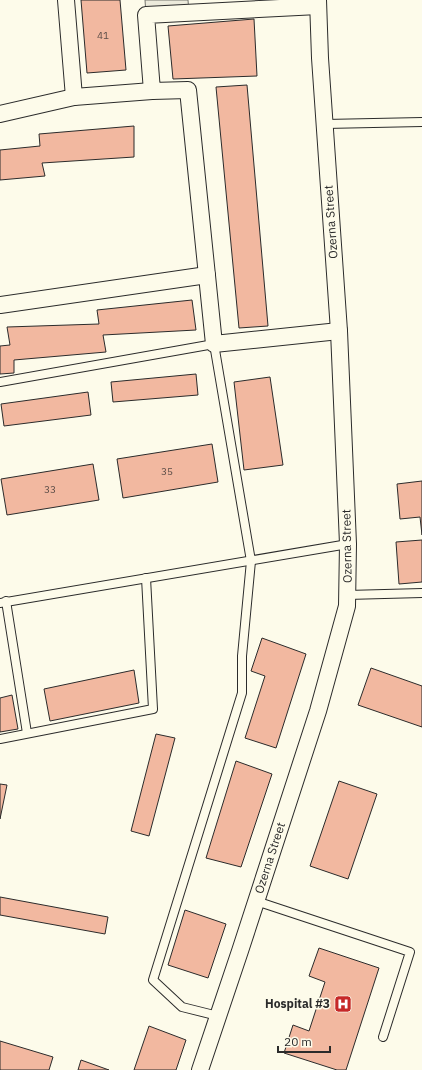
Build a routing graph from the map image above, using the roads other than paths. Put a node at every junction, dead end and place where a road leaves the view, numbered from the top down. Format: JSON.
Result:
{"nodes":[{"id":1,"x":66,"y":0,"type":"edge"},
{"id":2,"x":318,"y":3,"type":"edge"},
{"id":3,"x":189,"y":6,"type":"edge"},
{"id":4,"x":152,"y":92,"type":"junction"},
{"id":5,"x":74,"y":97,"type":"junction"},
{"id":6,"x":0,"y":114,"type":"edge"},
{"id":7,"x":422,"y":122,"type":"edge"},
{"id":8,"x":325,"y":124,"type":"junction"},
{"id":9,"x":207,"y":275,"type":"junction"},
{"id":10,"x":0,"y":305,"type":"edge"},
{"id":11,"x":339,"y":331,"type":"junction"},
{"id":12,"x":214,"y":344,"type":"junction"},
{"id":13,"x":0,"y":382,"type":"edge"},
{"id":14,"x":348,"y":544,"type":"junction"},
{"id":15,"x":251,"y":561,"type":"junction"},
{"id":16,"x":146,"y":578,"type":"junction"},
{"id":17,"x":422,"y":593,"type":"edge"},
{"id":18,"x":347,"y":595,"type":"junction"},
{"id":19,"x":3,"y":602,"type":"edge"},
{"id":20,"x":27,"y":734,"type":"junction"},
{"id":21,"x":0,"y":739,"type":"edge"},
{"id":22,"x":256,"y":901,"type":"junction"},
{"id":23,"x":218,"y":1016,"type":"junction"},
{"id":24,"x":383,"y":1037,"type":"dead end"},
{"id":25,"x":200,"y":1070,"type":"edge"}],
"edges":[{"from":1,"to":5,"type":"street"},
{"from":2,"to":3,"type":"street"},
{"from":2,"to":8,"type":"street","name":"Ozerna Street"},
{"from":3,"to":4,"type":"street"},
{"from":4,"to":5,"type":"street"},
{"from":4,"to":9,"type":"street"},
{"from":5,"to":6,"type":"street"},
{"from":7,"to":8,"type":"lane"},
{"from":8,"to":11,"type":"street","name":"Ozerna Street"},
{"from":9,"to":10,"type":"street"},
{"from":9,"to":12,"type":"street"},
{"from":11,"to":12,"type":"street"},
{"from":11,"to":14,"type":"street","name":"Ozerna Street"},
{"from":12,"to":13,"type":"lane"},
{"from":12,"to":15,"type":"lane"},
{"from":14,"to":15,"type":"lane"},
{"from":14,"to":18,"type":"street","name":"Ozerna Street"},
{"from":15,"to":16,"type":"lane"},
{"from":15,"to":23,"type":"lane"},
{"from":16,"to":19,"type":"lane"},
{"from":16,"to":20,"type":"lane"},
{"from":17,"to":18,"type":"lane"},
{"from":18,"to":22,"type":"street","name":"Ozerna Street"},
{"from":19,"to":20,"type":"lane"},
{"from":20,"to":21,"type":"lane"},
{"from":22,"to":23,"type":"street","name":"Ozerna Street"},
{"from":22,"to":24,"type":"lane"},
{"from":23,"to":25,"type":"street","name":"Ozerna Street"}]}
